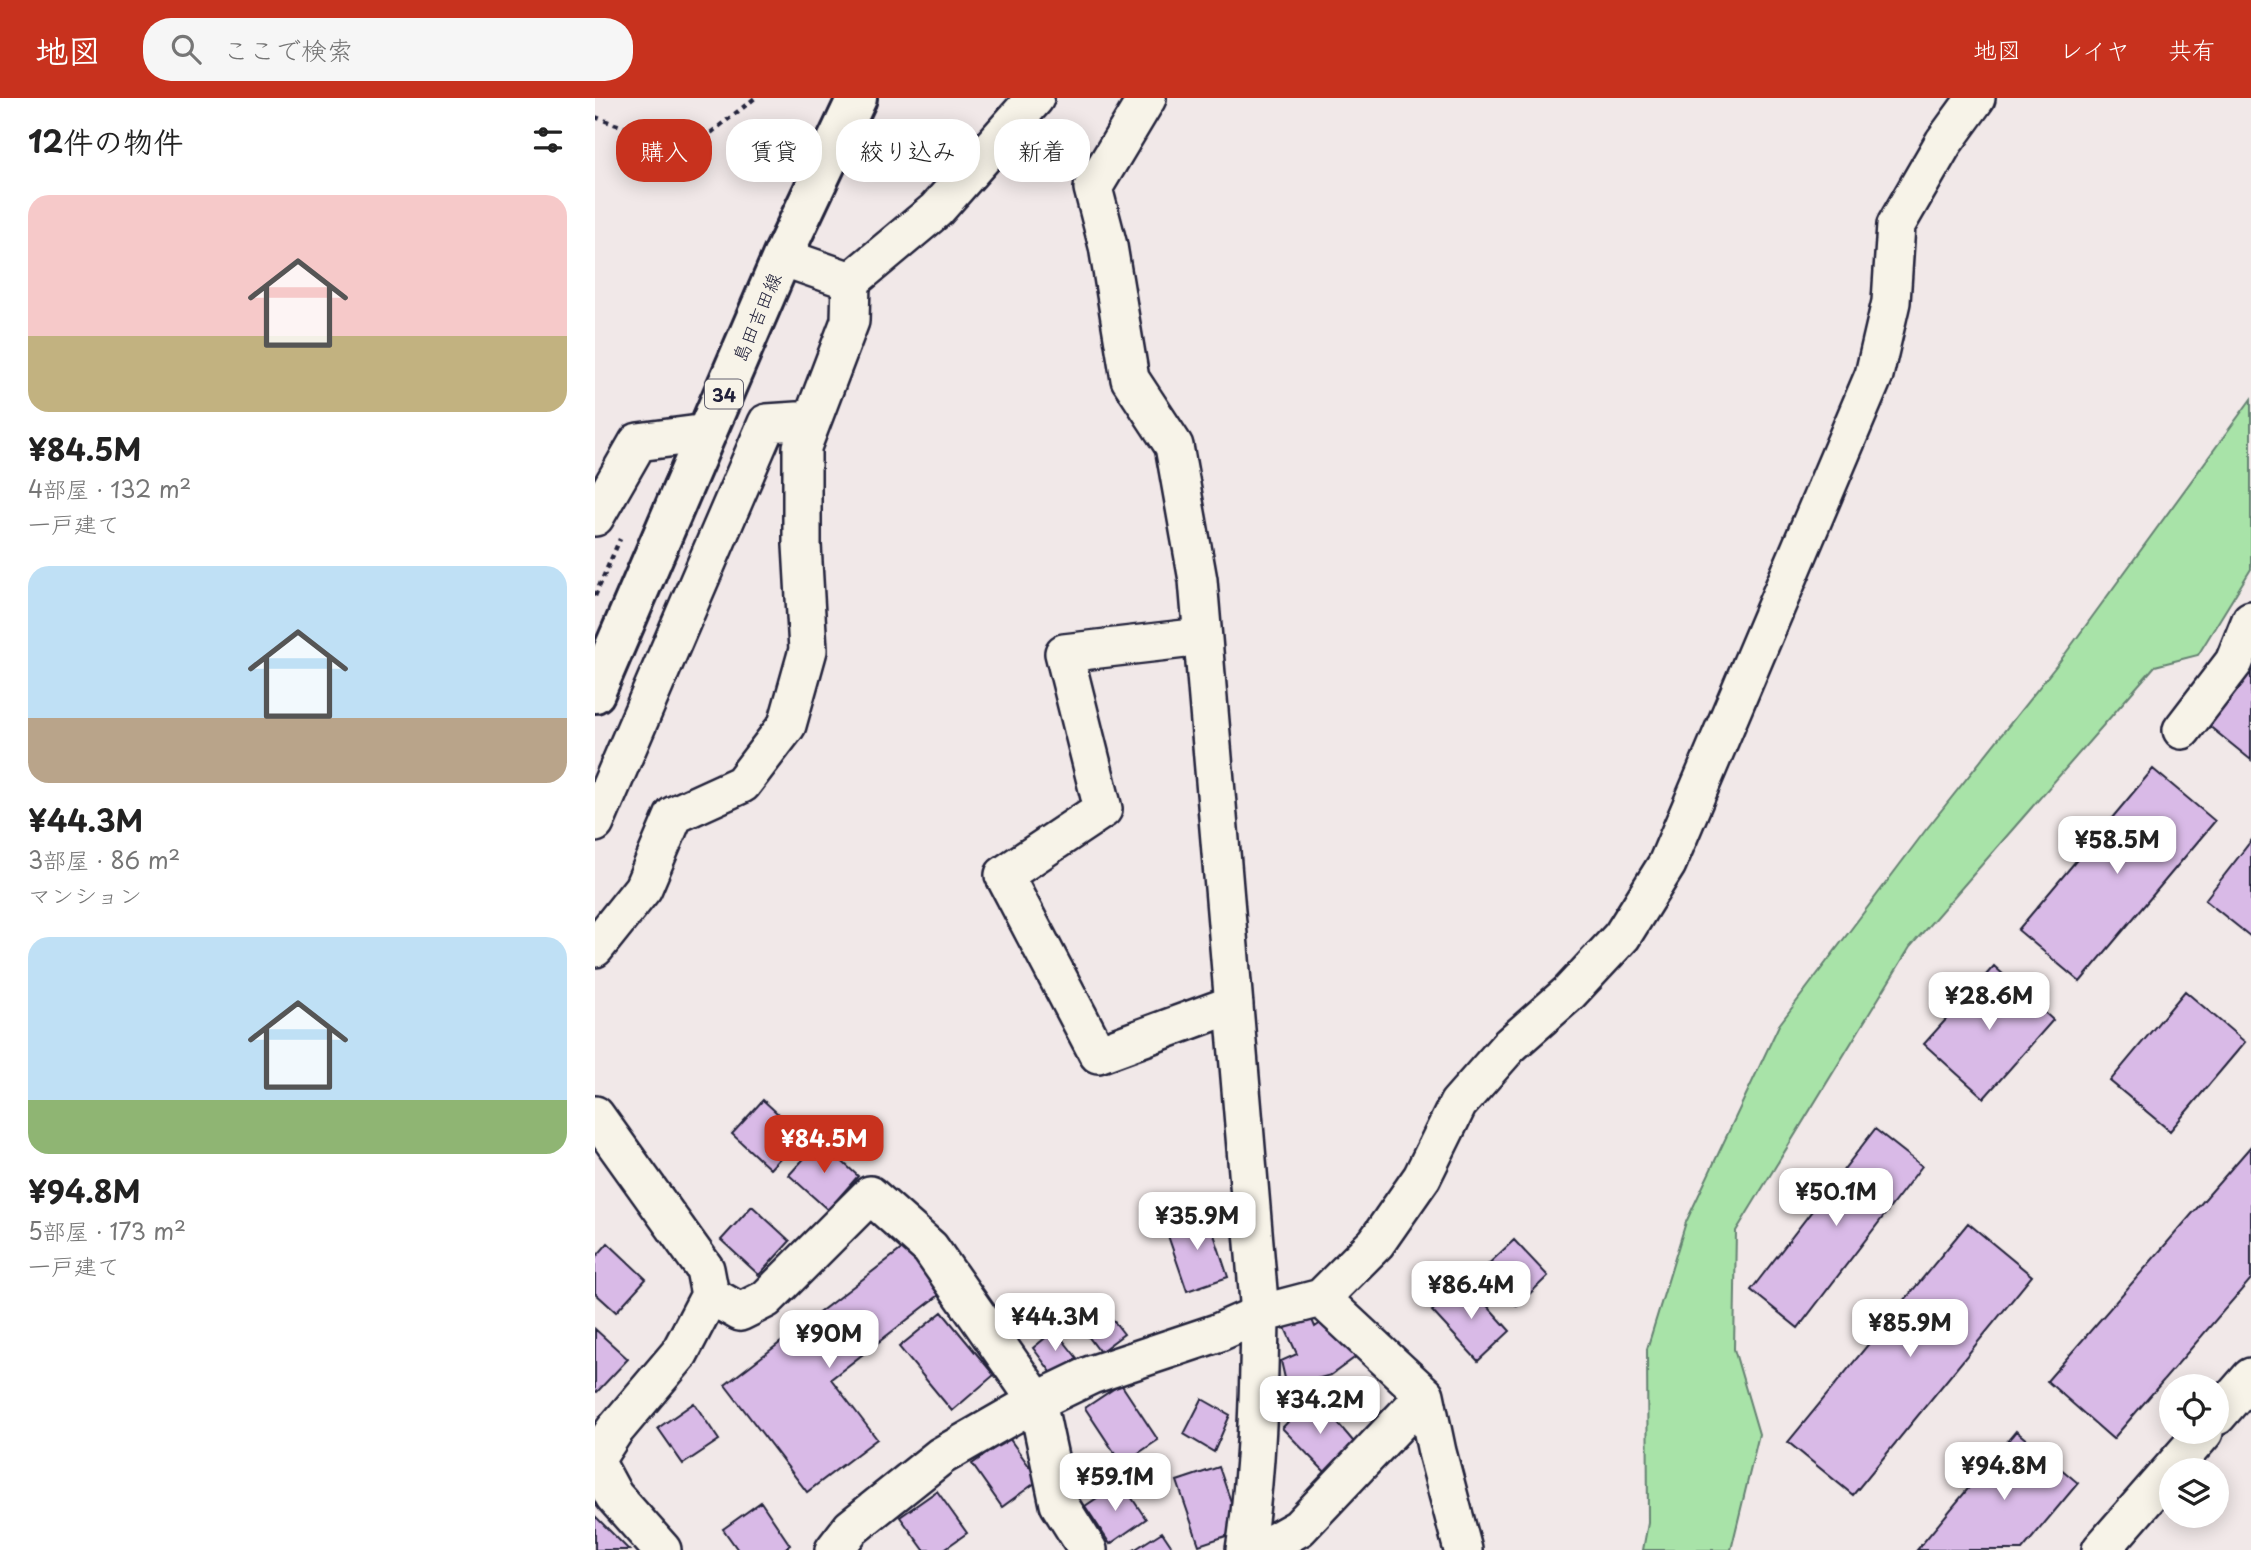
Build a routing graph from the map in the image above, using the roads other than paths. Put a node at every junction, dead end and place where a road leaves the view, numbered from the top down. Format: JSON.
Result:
{"nodes":[{"id":1,"x":857,"y":98,"type":"edge"},
{"id":2,"x":1147,"y":98,"type":"edge"},
{"id":3,"x":1976,"y":98,"type":"edge"},
{"id":4,"x":1042,"y":109,"type":"edge"},
{"id":5,"x":782,"y":257,"type":"junction"},
{"id":6,"x":851,"y":281,"type":"junction"},
{"id":7,"x":813,"y":420,"type":"junction"},
{"id":8,"x":707,"y":433,"type":"junction"},
{"id":9,"x":595,"y":517,"type":"edge"},
{"id":10,"x":2251,"y":620,"type":"edge"},
{"id":11,"x":1202,"y":637,"type":"junction"},
{"id":12,"x":595,"y":693,"type":"edge"},
{"id":13,"x":2182,"y":730,"type":"dead end"},
{"id":14,"x":595,"y":823,"type":"edge"},
{"id":15,"x":595,"y":948,"type":"edge"},
{"id":16,"x":1234,"y":1004,"type":"junction"},
{"id":17,"x":595,"y":1115,"type":"edge"},
{"id":18,"x":710,"y":1295,"type":"junction"},
{"id":19,"x":1321,"y":1298,"type":"junction"},
{"id":20,"x":1259,"y":1314,"type":"junction"},
{"id":21,"x":2251,"y":1377,"type":"edge"},
{"id":22,"x":1425,"y":1395,"type":"junction"},
{"id":23,"x":1037,"y":1401,"type":"junction"},
{"id":24,"x":2229,"y":1402,"type":"edge"},
{"id":25,"x":2194,"y":1444,"type":"edge"},
{"id":26,"x":595,"y":1461,"type":"edge"},
{"id":27,"x":662,"y":1550,"type":"edge"},
{"id":28,"x":834,"y":1550,"type":"edge"},
{"id":29,"x":1088,"y":1550,"type":"edge"},
{"id":30,"x":1245,"y":1550,"type":"edge"},
{"id":31,"x":1260,"y":1550,"type":"edge"},
{"id":32,"x":1463,"y":1550,"type":"edge"},
{"id":33,"x":2101,"y":1550,"type":"edge"}],
"edges":[{"from":1,"to":5,"type":"main road","name":"島田吉田線","number":"34"},
{"from":2,"to":11,"type":"street"},
{"from":3,"to":19,"type":"street"},
{"from":4,"to":6,"type":"street"},
{"from":5,"to":6,"type":"street"},
{"from":5,"to":8,"type":"main road","name":"島田吉田線","number":"34"},
{"from":6,"to":7,"type":"street"},
{"from":7,"to":14,"type":"street"},
{"from":7,"to":15,"type":"street"},
{"from":8,"to":9,"type":"street"},
{"from":8,"to":12,"type":"main road","name":"島田吉田線","number":"34"},
{"from":10,"to":13,"type":"street"},
{"from":11,"to":16,"type":"street"},
{"from":11,"to":16,"type":"street"},
{"from":16,"to":20,"type":"street"},
{"from":17,"to":18,"type":"street"},
{"from":18,"to":23,"type":"street"},
{"from":18,"to":26,"type":"street"},
{"from":19,"to":20,"type":"street"},
{"from":19,"to":22,"type":"street"},
{"from":20,"to":23,"type":"street"},
{"from":20,"to":30,"type":"street"},
{"from":21,"to":24,"type":"street"},
{"from":22,"to":31,"type":"street"},
{"from":22,"to":32,"type":"street"},
{"from":23,"to":28,"type":"street"},
{"from":23,"to":29,"type":"street"},
{"from":25,"to":33,"type":"street"},
{"from":26,"to":27,"type":"street"}]}
